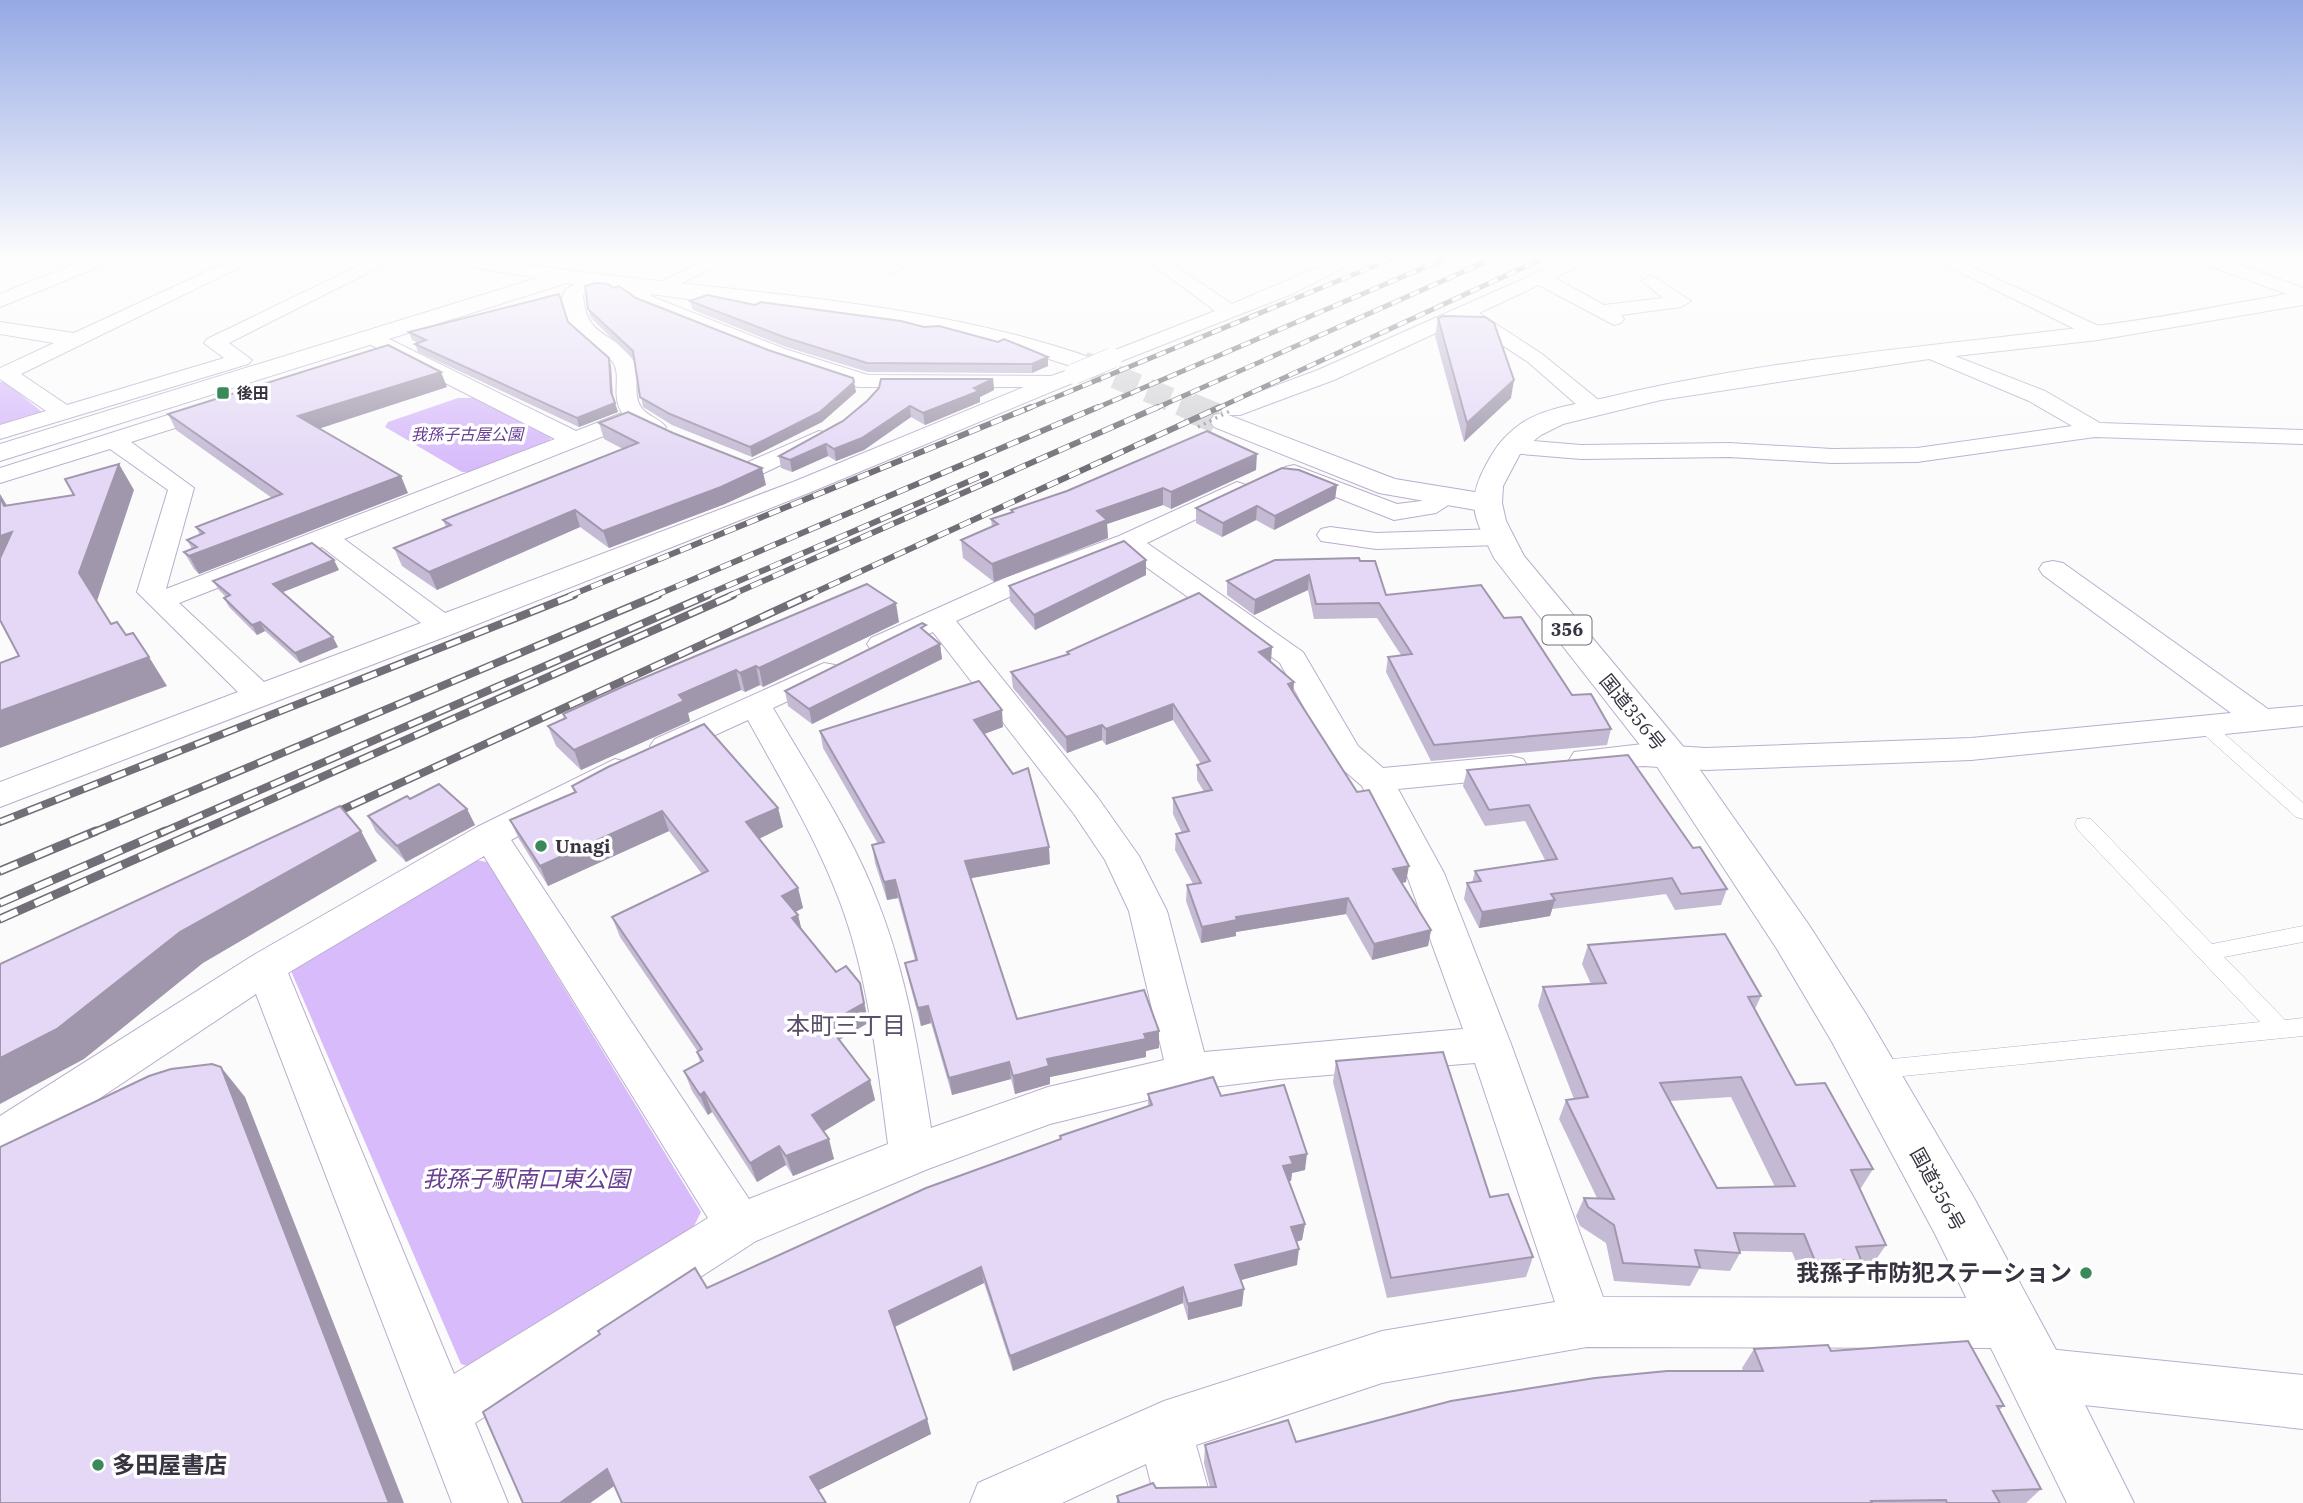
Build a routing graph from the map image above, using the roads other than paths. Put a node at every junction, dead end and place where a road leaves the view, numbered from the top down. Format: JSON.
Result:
{"nodes":[{"id":1,"x":7,"y":329,"type":"edge"},
{"id":2,"x":100,"y":329,"type":"edge"},
{"id":3,"x":242,"y":329,"type":"edge"},
{"id":4,"x":404,"y":329,"type":"edge"},
{"id":5,"x":583,"y":329,"type":"edge"},
{"id":6,"x":717,"y":329,"type":"edge"},
{"id":7,"x":967,"y":329,"type":"edge"},
{"id":8,"x":1184,"y":329,"type":"edge"},
{"id":9,"x":1427,"y":329,"type":"edge"},
{"id":10,"x":1491,"y":329,"type":"edge"},
{"id":11,"x":2090,"y":329,"type":"edge"},
{"id":12,"x":2119,"y":329,"type":"edge"},
{"id":13,"x":2098,"y":333,"type":"junction"},
{"id":14,"x":374,"y":339,"type":"junction"},
{"id":15,"x":77,"y":340,"type":"junction"},
{"id":16,"x":396,"y":350,"type":"junction"},
{"id":17,"x":1930,"y":352,"type":"junction"},
{"id":18,"x":1071,"y":373,"type":"junction"},
{"id":19,"x":3,"y":374,"type":"edge"},
{"id":20,"x":1593,"y":407,"type":"junction"},
{"id":21,"x":64,"y":413,"type":"junction"},
{"id":22,"x":635,"y":416,"type":"junction"},
{"id":23,"x":1217,"y":419,"type":"joint"},
{"id":24,"x":841,"y":423,"type":"edge"},
{"id":25,"x":2095,"y":430,"type":"junction"},
{"id":26,"x":0,"y":432,"type":"edge"},
{"id":27,"x":671,"y":435,"type":"edge"},
{"id":28,"x":2269,"y":437,"type":"junction"},
{"id":29,"x":2303,"y":438,"type":"edge"},
{"id":30,"x":574,"y":439,"type":"junction"},
{"id":31,"x":113,"y":440,"type":"junction"},
{"id":32,"x":1510,"y":446,"type":"junction"},
{"id":33,"x":0,"y":453,"type":"edge"},
{"id":34,"x":731,"y":458,"type":"edge"},
{"id":35,"x":2303,"y":460,"type":"edge"},
{"id":36,"x":754,"y":468,"type":"junction"},
{"id":37,"x":0,"y":476,"type":"edge"},
{"id":38,"x":802,"y":487,"type":"junction"},
{"id":39,"x":1446,"y":498,"type":"junction"},
{"id":40,"x":1493,"y":520,"type":"junction"},
{"id":41,"x":1330,"y":535,"type":"dead end"},
{"id":42,"x":324,"y":537,"type":"junction"},
{"id":43,"x":1128,"y":542,"type":"junction"},
{"id":44,"x":2053,"y":569,"type":"dead end"},
{"id":45,"x":160,"y":601,"type":"junction"},
{"id":46,"x":937,"y":617,"type":"junction"},
{"id":47,"x":445,"y":627,"type":"junction"},
{"id":48,"x":260,"y":696,"type":"junction"},
{"id":49,"x":756,"y":706,"type":"junction"},
{"id":50,"x":2303,"y":716,"type":"edge"},
{"id":51,"x":2261,"y":720,"type":"junction"},
{"id":52,"x":2205,"y":726,"type":"junction"},
{"id":53,"x":1671,"y":758,"type":"junction"},
{"id":54,"x":1376,"y":780,"type":"junction"},
{"id":55,"x":0,"y":795,"type":"edge"},
{"id":56,"x":2303,"y":813,"type":"edge"},
{"id":57,"x":2084,"y":824,"type":"dead end"},
{"id":58,"x":490,"y":836,"type":"junction"},
{"id":59,"x":2303,"y":934,"type":"edge"},
{"id":60,"x":2207,"y":953,"type":"junction"},
{"id":61,"x":266,"y":967,"type":"junction"},
{"id":62,"x":2303,"y":1027,"type":"edge"},
{"id":63,"x":2280,"y":1029,"type":"junction"},
{"id":64,"x":1490,"y":1044,"type":"junction"},
{"id":65,"x":1873,"y":1070,"type":"junction"},
{"id":66,"x":1188,"y":1072,"type":"junction"},
{"id":67,"x":0,"y":1140,"type":"edge"},
{"id":68,"x":912,"y":1155,"type":"junction"},
{"id":69,"x":739,"y":1225,"type":"junction"},
{"id":70,"x":1587,"y":1322,"type":"junction"},
{"id":71,"x":2011,"y":1323,"type":"junction"},
{"id":72,"x":2038,"y":1374,"type":"junction"},
{"id":73,"x":2303,"y":1402,"type":"edge"},
{"id":74,"x":443,"y":1412,"type":"junction"},
{"id":75,"x":1164,"y":1428,"type":"junction"},
{"id":76,"x":480,"y":1503,"type":"edge"},
{"id":77,"x":998,"y":1503,"type":"edge"},
{"id":78,"x":1184,"y":1503,"type":"edge"},
{"id":79,"x":2101,"y":1503,"type":"edge"}],
"edges":[{"from":1,"to":15,"type":"street"},
{"from":2,"to":15,"type":"street"},
{"from":3,"to":21,"type":"street"},
{"from":4,"to":14,"type":"main road"},
{"from":5,"to":22,"type":"street"},
{"from":6,"to":18,"type":"street"},
{"from":7,"to":18,"type":"main road"},
{"from":8,"to":18,"type":"street","bridge":true},
{"from":9,"to":23,"type":"street"},
{"from":10,"to":20,"type":"street"},
{"from":11,"to":13,"type":"street"},
{"from":12,"to":13,"type":"main road"},
{"from":13,"to":17,"type":"main road"},
{"from":14,"to":16,"type":"street"},
{"from":14,"to":33,"type":"main road"},
{"from":15,"to":19,"type":"street"},
{"from":16,"to":30,"type":"street"},
{"from":16,"to":31,"type":"street"},
{"from":17,"to":20,"type":"main road"},
{"from":17,"to":25,"type":"street"},
{"from":18,"to":38,"type":"street"},
{"from":19,"to":21,"type":"street"},
{"from":20,"to":32,"type":"main road"},
{"from":21,"to":26,"type":"street"},
{"from":22,"to":27,"type":"street"},
{"from":22,"to":30,"type":"street"},
{"from":23,"to":39,"type":"main road"},
{"from":24,"to":36,"type":"street"},
{"from":25,"to":28,"type":"street"},
{"from":25,"to":32,"type":"street"},
{"from":28,"to":29,"type":"street"},
{"from":28,"to":35,"type":"street"},
{"from":30,"to":42,"type":"street"},
{"from":31,"to":37,"type":"street"},
{"from":31,"to":45,"type":"street"},
{"from":32,"to":40,"type":"main road"},
{"from":34,"to":36,"type":"street"},
{"from":36,"to":38,"type":"street"},
{"from":38,"to":47,"type":"street"},
{"from":39,"to":40,"type":"main road"},
{"from":39,"to":43,"type":"street"},
{"from":40,"to":41,"type":"street"},
{"from":40,"to":53,"type":"main road","name":"国道356号","number":"356"},
{"from":42,"to":45,"type":"street"},
{"from":42,"to":47,"type":"street"},
{"from":43,"to":46,"type":"street"},
{"from":43,"to":54,"type":"street"},
{"from":44,"to":51,"type":"street"},
{"from":45,"to":48,"type":"street"},
{"from":46,"to":49,"type":"street"},
{"from":46,"to":66,"type":"street"},
{"from":47,"to":48,"type":"street"},
{"from":48,"to":55,"type":"street"},
{"from":49,"to":58,"type":"street"},
{"from":49,"to":68,"type":"street"},
{"from":50,"to":51,"type":"street"},
{"from":51,"to":52,"type":"street"},
{"from":52,"to":53,"type":"street"},
{"from":52,"to":56,"type":"lane"},
{"from":53,"to":54,"type":"street"},
{"from":53,"to":65,"type":"main road","name":"国道356号","number":"356"},
{"from":54,"to":64,"type":"street"},
{"from":57,"to":60,"type":"lane"},
{"from":58,"to":61,"type":"street"},
{"from":58,"to":69,"type":"street"},
{"from":59,"to":60,"type":"lane"},
{"from":60,"to":63,"type":"lane"},
{"from":61,"to":67,"type":"street"},
{"from":61,"to":74,"type":"street"},
{"from":62,"to":63,"type":"lane"},
{"from":63,"to":65,"type":"lane"},
{"from":64,"to":66,"type":"street"},
{"from":64,"to":70,"type":"street"},
{"from":65,"to":71,"type":"main road","name":"国道356号","number":"356"},
{"from":66,"to":68,"type":"street"},
{"from":68,"to":69,"type":"street"},
{"from":69,"to":74,"type":"street"},
{"from":70,"to":71,"type":"street"},
{"from":70,"to":75,"type":"street"},
{"from":71,"to":72,"type":"main road","name":"国道356号","number":"356"},
{"from":72,"to":73,"type":"street"},
{"from":72,"to":79,"type":"main road","name":"国道356号","number":"356"},
{"from":74,"to":76,"type":"street"},
{"from":75,"to":77,"type":"street"},
{"from":75,"to":78,"type":"street"}]}
